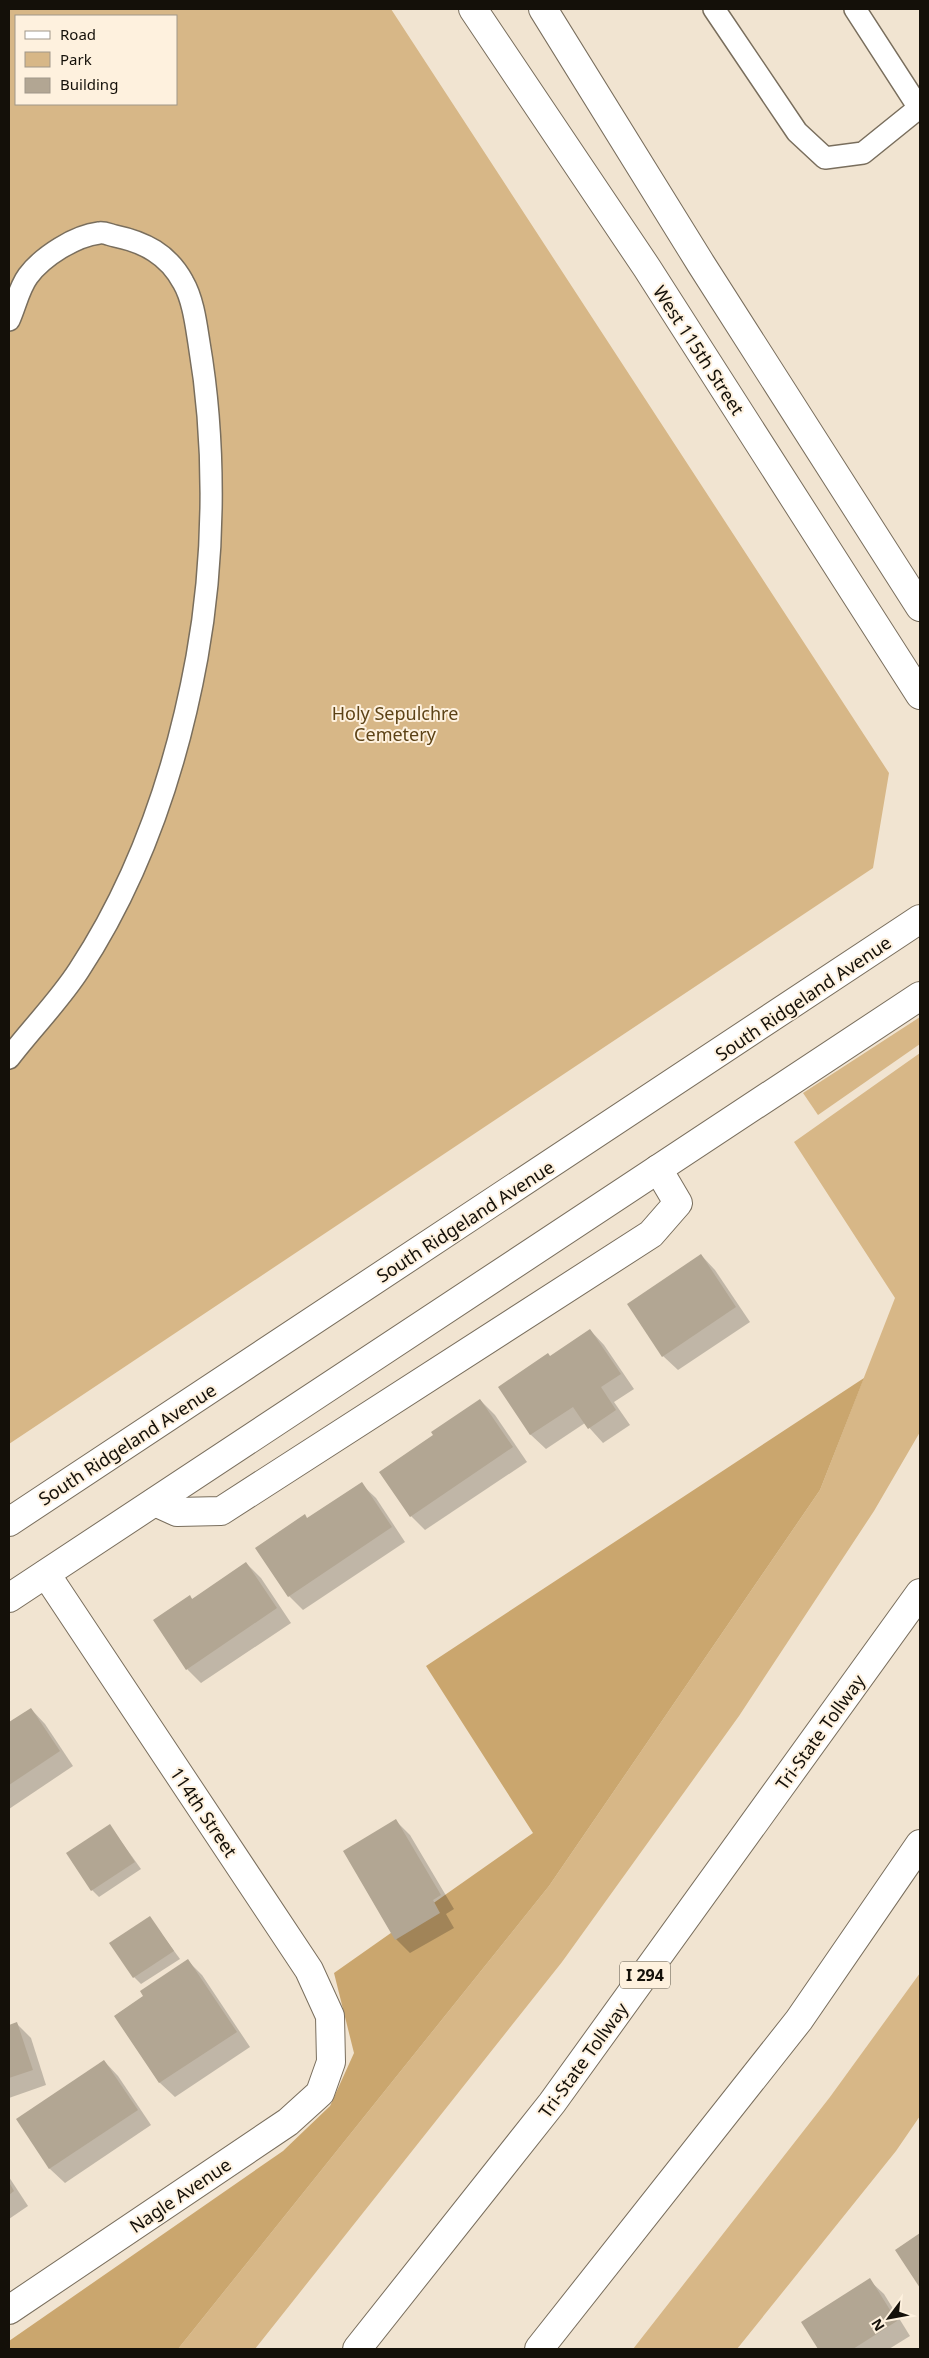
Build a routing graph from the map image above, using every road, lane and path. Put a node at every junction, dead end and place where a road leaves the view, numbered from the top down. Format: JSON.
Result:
{"nodes":[{"id":1,"x":473,"y":9,"type":"edge"},
{"id":2,"x":544,"y":9,"type":"edge"},
{"id":3,"x":714,"y":9,"type":"edge"},
{"id":4,"x":855,"y":9,"type":"edge"},
{"id":5,"x":920,"y":108,"type":"edge"},
{"id":6,"x":9,"y":320,"type":"edge"},
{"id":7,"x":920,"y":607,"type":"edge"},
{"id":8,"x":920,"y":695,"type":"edge"},
{"id":9,"x":920,"y":919,"type":"edge"},
{"id":10,"x":920,"y":996,"type":"edge"},
{"id":11,"x":9,"y":1058,"type":"edge"},
{"id":12,"x":658,"y":1169,"type":"junction"},
{"id":13,"x":155,"y":1502,"type":"junction"},
{"id":14,"x":9,"y":1522,"type":"edge"},
{"id":15,"x":46,"y":1574,"type":"junction"},
{"id":16,"x":920,"y":1593,"type":"edge"},
{"id":17,"x":9,"y":1598,"type":"edge"},
{"id":18,"x":920,"y":1844,"type":"edge"},
{"id":19,"x":331,"y":2062,"type":"joint"},
{"id":20,"x":9,"y":2310,"type":"edge"},
{"id":21,"x":357,"y":2349,"type":"edge"},
{"id":22,"x":539,"y":2349,"type":"edge"}],
"edges":[{"from":1,"to":8,"type":"main road","name":"West 115th Street"},
{"from":2,"to":7,"type":"main road"},
{"from":3,"to":5,"type":"lane"},
{"from":4,"to":5,"type":"lane"},
{"from":6,"to":11,"type":"lane"},
{"from":9,"to":14,"type":"main road","name":"South Ridgeland Avenue"},
{"from":10,"to":12,"type":"main road"},
{"from":12,"to":13,"type":"main road"},
{"from":12,"to":13,"type":"main road"},
{"from":13,"to":15,"type":"main road"},
{"from":15,"to":17,"type":"main road"},
{"from":15,"to":19,"type":"main road","name":"114th Street"},
{"from":16,"to":21,"type":"main road","name":"Tri-State Tollway","number":"I 294"},
{"from":18,"to":22,"type":"main road"},
{"from":19,"to":20,"type":"main road","name":"Nagle Avenue"}]}
